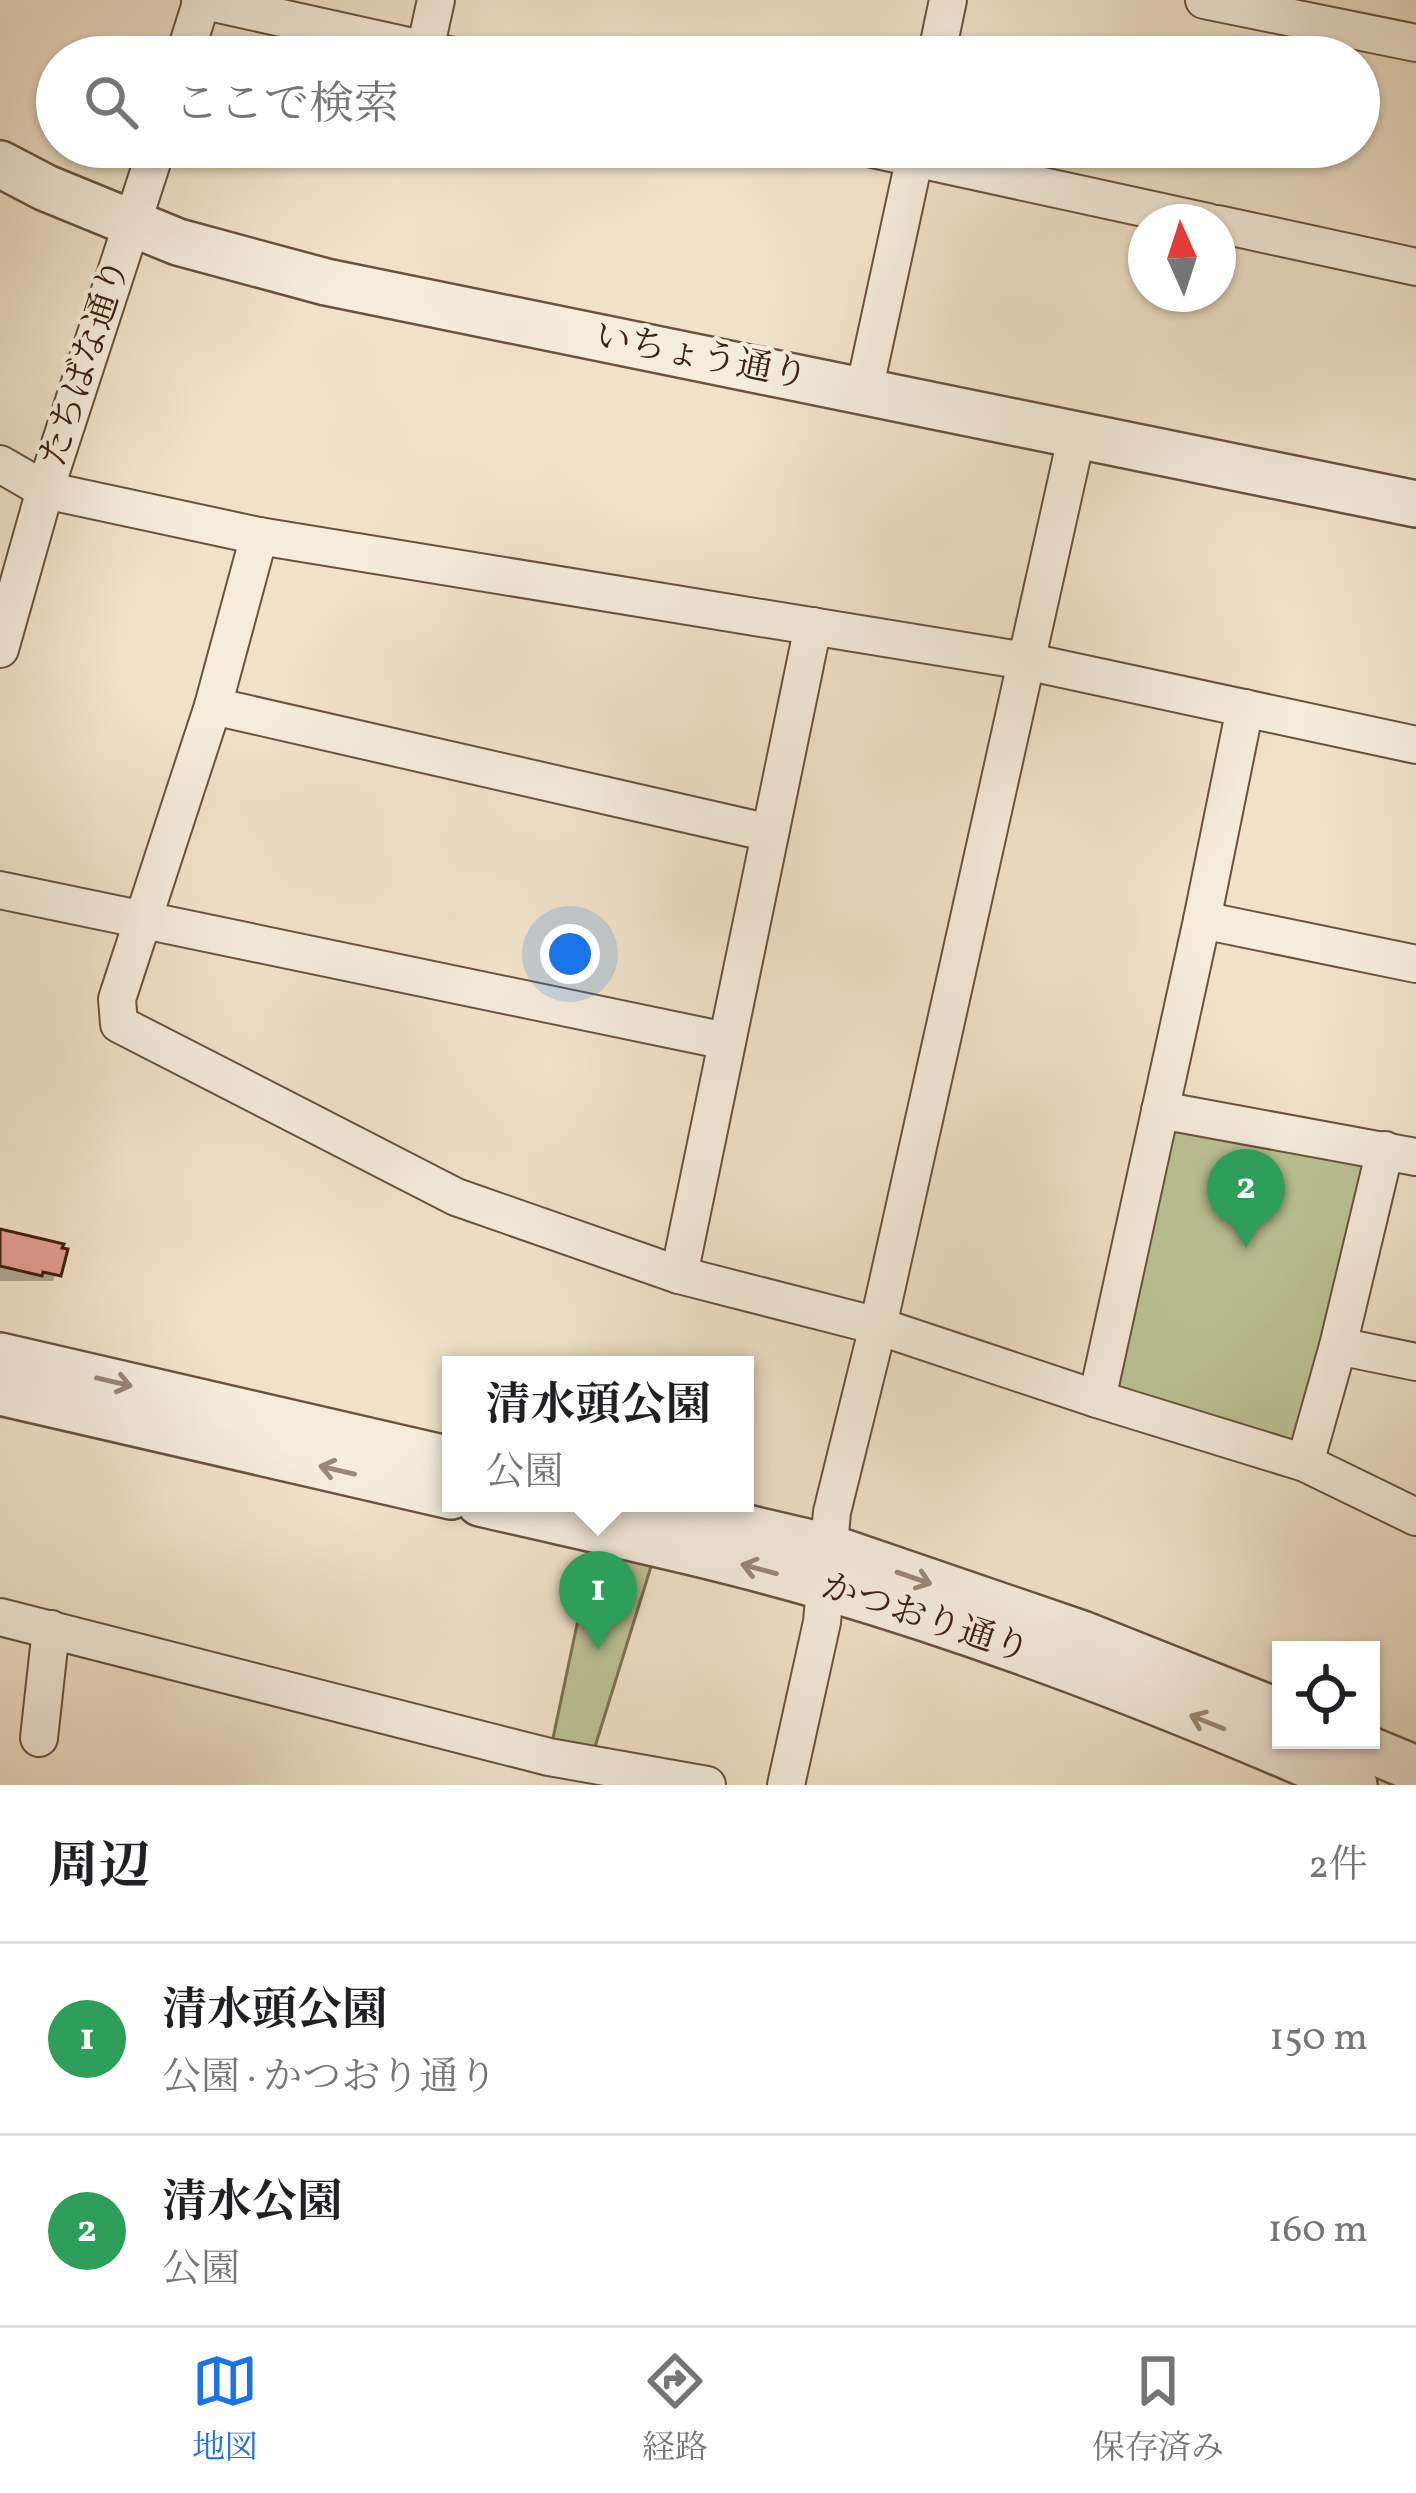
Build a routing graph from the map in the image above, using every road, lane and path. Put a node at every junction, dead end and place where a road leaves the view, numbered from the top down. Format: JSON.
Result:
{"nodes":[{"id":1,"x":201,"y":0,"type":"edge"},
{"id":2,"x":436,"y":0,"type":"edge"},
{"id":3,"x":948,"y":0,"type":"edge"},
{"id":4,"x":1204,"y":0,"type":"edge"},
{"id":5,"x":190,"y":36,"type":"edge"},
{"id":6,"x":365,"y":36,"type":"edge"},
{"id":7,"x":440,"y":36,"type":"edge"},
{"id":8,"x":940,"y":36,"type":"edge"},
{"id":9,"x":1416,"y":43,"type":"edge"},
{"id":10,"x":0,"y":164,"type":"edge"},
{"id":11,"x":152,"y":168,"type":"edge"},
{"id":12,"x":913,"y":168,"type":"edge"},
{"id":13,"x":979,"y":168,"type":"edge"},
{"id":14,"x":1132,"y":204,"type":"edge"},
{"id":15,"x":134,"y":226,"type":"junction"},
{"id":16,"x":1236,"y":228,"type":"edge"},
{"id":17,"x":1416,"y":267,"type":"edge"},
{"id":18,"x":864,"y":391,"type":"junction"},
{"id":19,"x":1077,"y":434,"type":"junction"},
{"id":20,"x":0,"y":464,"type":"edge"},
{"id":21,"x":45,"y":490,"type":"junction"},
{"id":22,"x":1416,"y":504,"type":"edge"},
{"id":23,"x":259,"y":536,"type":"junction"},
{"id":24,"x":813,"y":626,"type":"junction"},
{"id":25,"x":0,"y":650,"type":"edge"},
{"id":26,"x":1025,"y":661,"type":"junction"},
{"id":27,"x":213,"y":706,"type":"junction"},
{"id":28,"x":1245,"y":708,"type":"junction"},
{"id":29,"x":1416,"y":745,"type":"edge"},
{"id":30,"x":770,"y":833,"type":"junction"},
{"id":31,"x":0,"y":890,"type":"edge"},
{"id":32,"x":142,"y":920,"type":"junction"},
{"id":33,"x":1202,"y":920,"type":"junction"},
{"id":34,"x":1416,"y":964,"type":"edge"},
{"id":35,"x":726,"y":1041,"type":"junction"},
{"id":36,"x":1160,"y":1110,"type":"junction"},
{"id":37,"x":1401,"y":1153,"type":"edge"},
{"id":38,"x":679,"y":1275,"type":"junction"},
{"id":39,"x":878,"y":1326,"type":"junction"},
{"id":40,"x":1339,"y":1346,"type":"junction"},
{"id":41,"x":0,"y":1356,"type":"edge"},
{"id":42,"x":1416,"y":1362,"type":"edge"},
{"id":43,"x":0,"y":1392,"type":"edge"},
{"id":44,"x":1097,"y":1400,"type":"junction"},
{"id":45,"x":442,"y":1458,"type":"edge"},
{"id":46,"x":1305,"y":1463,"type":"junction"},
{"id":47,"x":442,"y":1494,"type":"edge"},
{"id":48,"x":519,"y":1512,"type":"edge"},
{"id":49,"x":666,"y":1512,"type":"edge"},
{"id":50,"x":1416,"y":1517,"type":"edge"},
{"id":51,"x":826,"y":1567,"type":"junction"},
{"id":52,"x":0,"y":1617,"type":"edge"},
{"id":53,"x":51,"y":1629,"type":"junction"},
{"id":54,"x":1272,"y":1709,"type":"edge"},
{"id":55,"x":39,"y":1738,"type":"dead end"},
{"id":56,"x":1368,"y":1749,"type":"edge"},
{"id":57,"x":1416,"y":1768,"type":"edge"},
{"id":58,"x":706,"y":1785,"type":"edge"},
{"id":59,"x":786,"y":1785,"type":"edge"},
{"id":60,"x":1354,"y":1785,"type":"edge"}],
"edges":[{"from":1,"to":5,"type":"street"},
{"from":1,"to":6,"type":"street"},
{"from":2,"to":7,"type":"street"},
{"from":3,"to":8,"type":"street"},
{"from":4,"to":9,"type":"street"},
{"from":10,"to":15,"type":"street","name":"いちょう通り"},
{"from":11,"to":15,"type":"street","name":"たちばな通り"},
{"from":12,"to":18,"type":"street"},
{"from":13,"to":14,"type":"street"},
{"from":15,"to":18,"type":"street","name":"いちょう通り"},
{"from":15,"to":21,"type":"street","name":"たちばな通り"},
{"from":16,"to":17,"type":"street"},
{"from":18,"to":19,"type":"street","name":"いちょう通り"},
{"from":19,"to":22,"type":"street","name":"いちょう通り"},
{"from":19,"to":26,"type":"street"},
{"from":20,"to":21,"type":"street"},
{"from":21,"to":23,"type":"street"},
{"from":21,"to":25,"type":"street","name":"たちばな通り"},
{"from":23,"to":24,"type":"street"},
{"from":23,"to":27,"type":"street"},
{"from":24,"to":26,"type":"street"},
{"from":24,"to":30,"type":"street"},
{"from":26,"to":28,"type":"street"},
{"from":26,"to":39,"type":"street"},
{"from":27,"to":30,"type":"street"},
{"from":27,"to":32,"type":"street"},
{"from":28,"to":29,"type":"street"},
{"from":28,"to":33,"type":"street"},
{"from":30,"to":35,"type":"street"},
{"from":31,"to":32,"type":"street"},
{"from":32,"to":35,"type":"street"},
{"from":32,"to":38,"type":"street"},
{"from":33,"to":34,"type":"street"},
{"from":33,"to":36,"type":"street"},
{"from":35,"to":38,"type":"street"},
{"from":36,"to":37,"type":"street"},
{"from":36,"to":44,"type":"street"},
{"from":37,"to":40,"type":"street"},
{"from":38,"to":39,"type":"street"},
{"from":39,"to":44,"type":"street"},
{"from":39,"to":51,"type":"street"},
{"from":40,"to":42,"type":"street"},
{"from":40,"to":46,"type":"street"},
{"from":41,"to":45,"type":"street","one_way":true},
{"from":47,"to":43,"type":"street","one_way":true},
{"from":44,"to":46,"type":"street"},
{"from":46,"to":50,"type":"street"},
{"from":51,"to":48,"type":"street","name":"かつおり通り","one_way":true},
{"from":49,"to":51,"type":"street","name":"かつおり通り"},
{"from":51,"to":54,"type":"street","name":"かつおり通り","one_way":true},
{"from":51,"to":59,"type":"street"},
{"from":60,"to":51,"type":"street","name":"かつおり通り","one_way":true},
{"from":52,"to":53,"type":"street"},
{"from":53,"to":55,"type":"street"},
{"from":53,"to":58,"type":"street"},
{"from":56,"to":57,"type":"street"}]}
